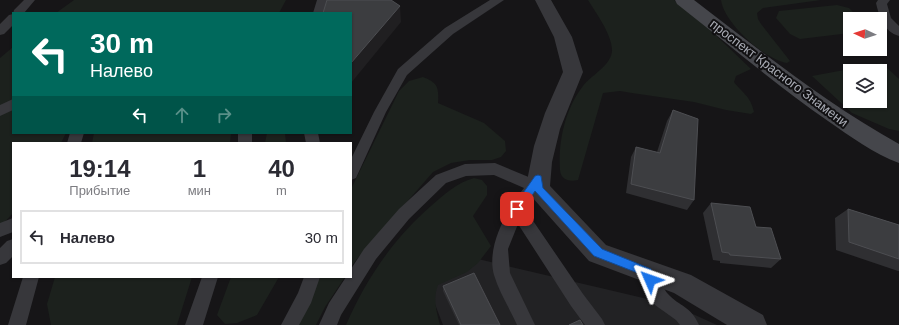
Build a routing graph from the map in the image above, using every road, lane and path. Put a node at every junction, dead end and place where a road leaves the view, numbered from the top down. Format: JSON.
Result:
{"nodes":[{"id":1,"x":30,"y":0,"type":"edge"},
{"id":2,"x":322,"y":0,"type":"edge"},
{"id":3,"x":499,"y":0,"type":"edge"},
{"id":4,"x":543,"y":0,"type":"edge"},
{"id":5,"x":682,"y":0,"type":"edge"},
{"id":6,"x":885,"y":0,"type":"edge"},
{"id":7,"x":19,"y":12,"type":"edge"},
{"id":8,"x":319,"y":12,"type":"edge"},
{"id":9,"x":12,"y":19,"type":"edge"},
{"id":10,"x":0,"y":31,"type":"edge"},
{"id":11,"x":899,"y":32,"type":"edge"},
{"id":12,"x":12,"y":105,"type":"edge"},
{"id":13,"x":0,"y":111,"type":"edge"},
{"id":14,"x":899,"y":154,"type":"edge"},
{"id":15,"x":352,"y":172,"type":"edge"},
{"id":16,"x":535,"y":182,"type":"junction"},
{"id":17,"x":517,"y":209,"type":"junction"},
{"id":18,"x":12,"y":224,"type":"edge"},
{"id":19,"x":0,"y":230,"type":"edge"},
{"id":20,"x":12,"y":247,"type":"edge"},
{"id":21,"x":0,"y":258,"type":"edge"},
{"id":22,"x":648,"y":272,"type":"junction"},
{"id":23,"x":31,"y":278,"type":"edge"},
{"id":24,"x":210,"y":278,"type":"edge"},
{"id":25,"x":312,"y":278,"type":"edge"},
{"id":26,"x":750,"y":324,"type":"edge"},
{"id":27,"x":16,"y":325,"type":"edge"},
{"id":28,"x":194,"y":325,"type":"edge"},
{"id":29,"x":290,"y":325,"type":"edge"},
{"id":30,"x":328,"y":325,"type":"edge"},
{"id":31,"x":526,"y":325,"type":"edge"},
{"id":32,"x":596,"y":325,"type":"edge"},
{"id":33,"x":690,"y":325,"type":"edge"}],
"edges":[{"from":1,"to":7,"type":"lane"},
{"from":2,"to":8,"type":"lane"},
{"from":3,"to":15,"type":"lane"},
{"from":4,"to":16,"type":"street"},
{"from":5,"to":14,"type":"main road","name":"проспект Красного Знамени"},
{"from":6,"to":11,"type":"lane"},
{"from":9,"to":10,"type":"lane"},
{"from":12,"to":13,"type":"lane"},
{"from":16,"to":17,"type":"lane"},
{"from":16,"to":22,"type":"street"},
{"from":16,"to":30,"type":"lane"},
{"from":17,"to":31,"type":"lane"},
{"from":17,"to":32,"type":"lane"},
{"from":18,"to":19,"type":"lane"},
{"from":20,"to":21,"type":"lane"},
{"from":22,"to":26,"type":"street"},
{"from":22,"to":33,"type":"lane"},
{"from":23,"to":27,"type":"lane"},
{"from":24,"to":28,"type":"lane"},
{"from":25,"to":29,"type":"lane"}]}
